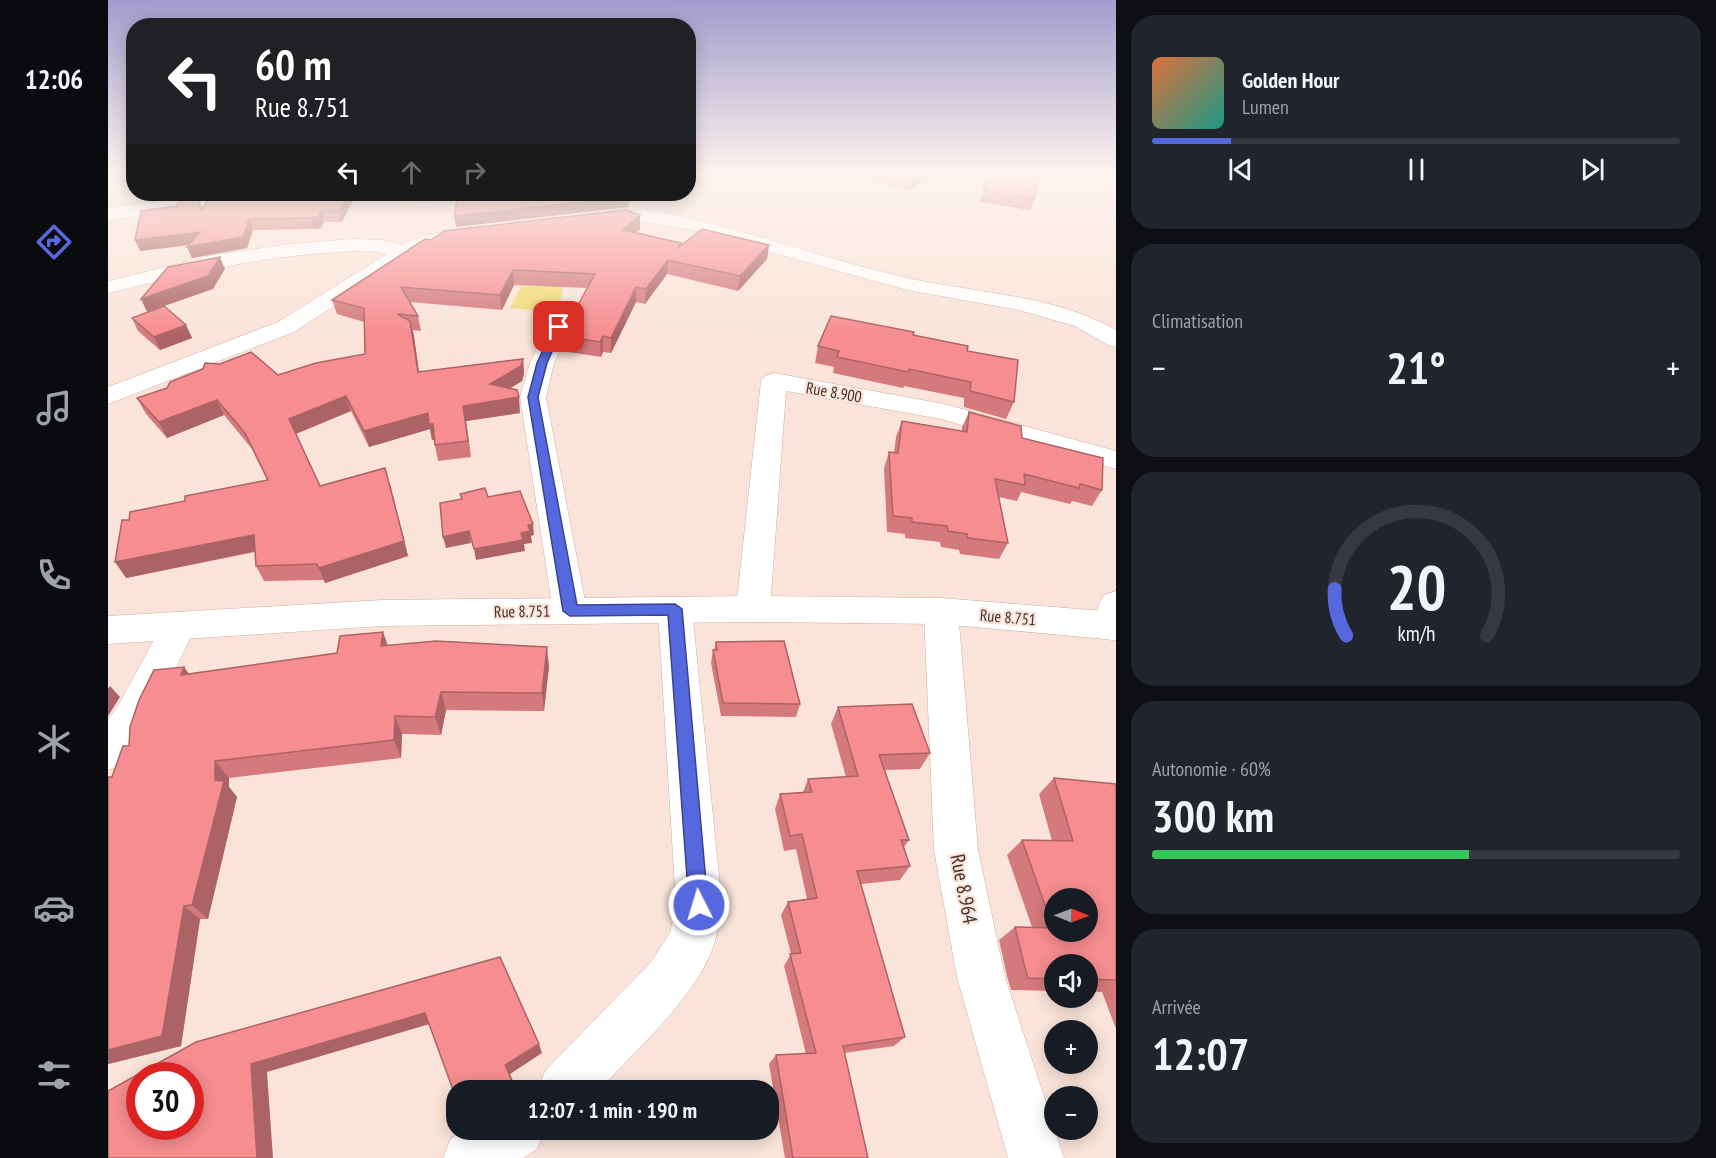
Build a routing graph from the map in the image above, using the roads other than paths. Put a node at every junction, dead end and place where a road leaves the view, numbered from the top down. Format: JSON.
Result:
{"nodes":[{"id":1,"x":421,"y":227,"type":"edge"},
{"id":2,"x":482,"y":227,"type":"edge"},
{"id":3,"x":697,"y":227,"type":"edge"},
{"id":4,"x":495,"y":231,"type":"edge"},
{"id":5,"x":404,"y":252,"type":"junction"},
{"id":6,"x":108,"y":287,"type":"edge"},
{"id":7,"x":559,"y":327,"type":"dead end"},
{"id":8,"x":1116,"y":340,"type":"edge"},
{"id":9,"x":108,"y":396,"type":"edge"},
{"id":10,"x":1116,"y":460,"type":"edge"},
{"id":11,"x":675,"y":609,"type":"junction"},
{"id":12,"x":753,"y":609,"type":"junction"},
{"id":13,"x":570,"y":611,"type":"junction"},
{"id":14,"x":941,"y":611,"type":"junction"},
{"id":15,"x":1114,"y":618,"type":"edge"},
{"id":16,"x":179,"y":626,"type":"junction"},
{"id":17,"x":108,"y":630,"type":"edge"},
{"id":18,"x":108,"y":752,"type":"edge"},
{"id":19,"x":573,"y":1080,"type":"edge"},
{"id":20,"x":501,"y":1140,"type":"edge"},
{"id":21,"x":471,"y":1158,"type":"edge"},
{"id":22,"x":1036,"y":1158,"type":"edge"}],
"edges":[{"from":1,"to":5,"type":"street"},
{"from":2,"to":4,"type":"street"},
{"from":3,"to":8,"type":"street"},
{"from":5,"to":6,"type":"street"},
{"from":5,"to":9,"type":"street"},
{"from":7,"to":13,"type":"street"},
{"from":10,"to":12,"type":"street","name":"Rue 8.900"},
{"from":11,"to":12,"type":"street","name":"Rue 8.751"},
{"from":11,"to":13,"type":"street","name":"Rue 8.751"},
{"from":11,"to":19,"type":"street"},
{"from":12,"to":14,"type":"street","name":"Rue 8.751"},
{"from":13,"to":16,"type":"street","name":"Rue 8.751"},
{"from":14,"to":15,"type":"street","name":"Rue 8.751"},
{"from":14,"to":22,"type":"street","name":"Rue 8.964"},
{"from":16,"to":17,"type":"street","name":"Rue 8.751"},
{"from":16,"to":18,"type":"street"},
{"from":20,"to":21,"type":"street"}]}
